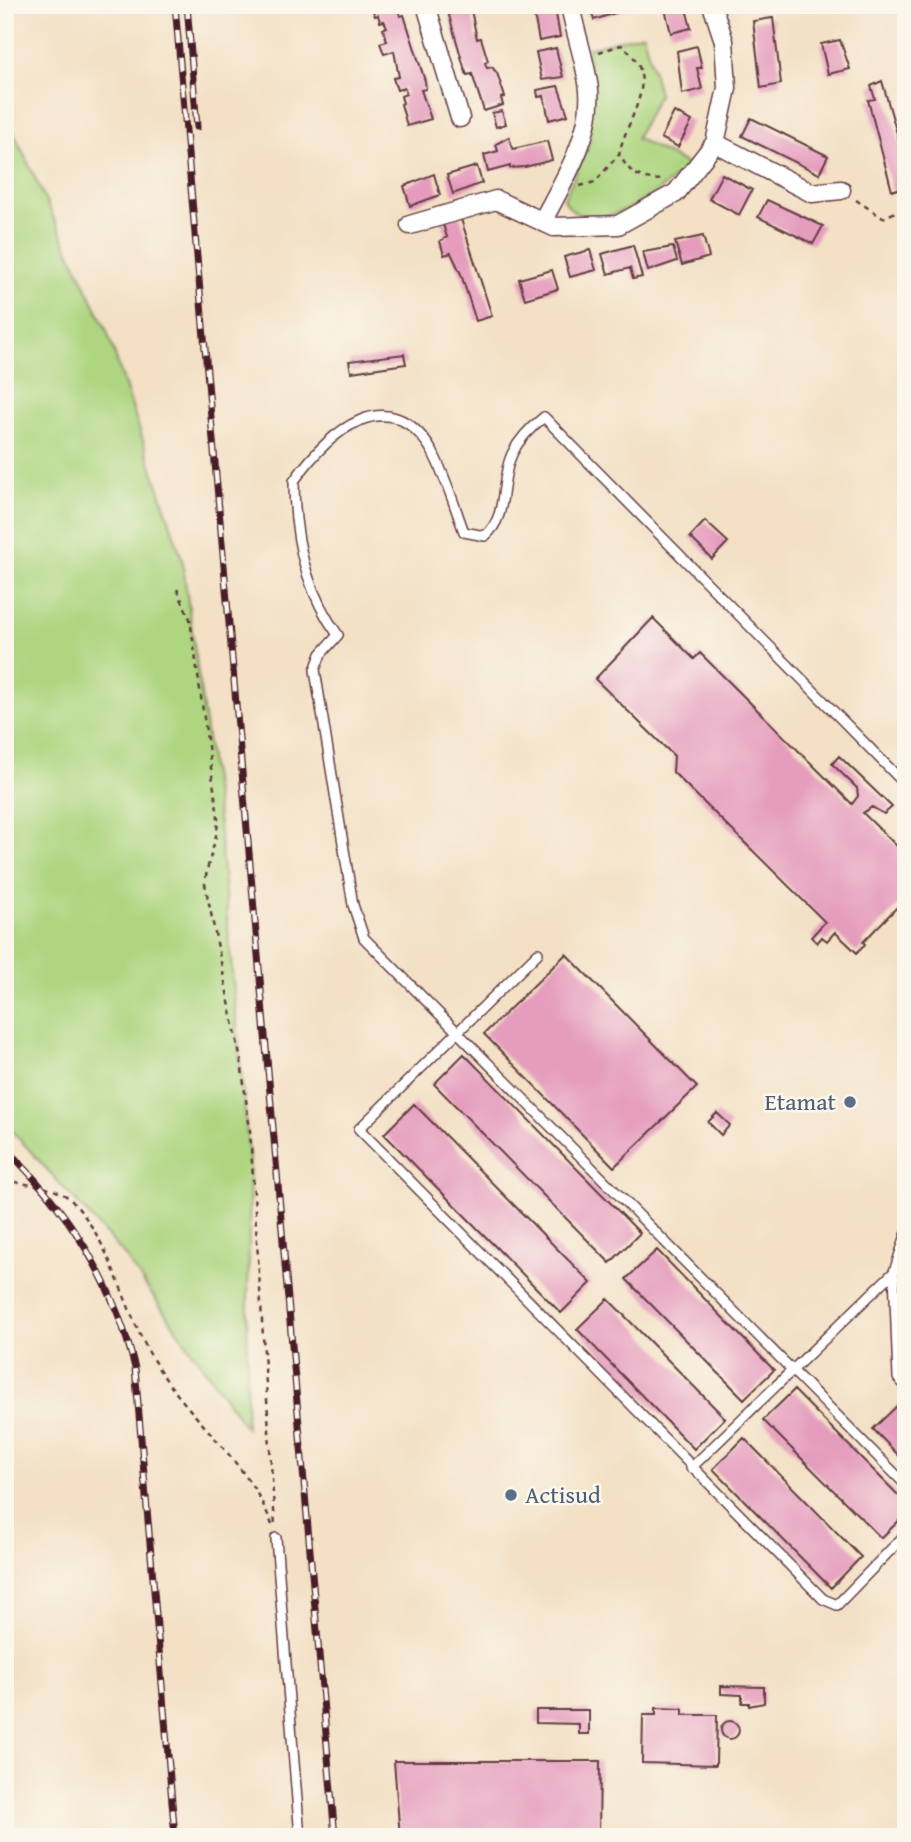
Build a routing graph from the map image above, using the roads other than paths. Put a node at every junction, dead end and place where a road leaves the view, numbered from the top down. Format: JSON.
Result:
{"nodes":[{"id":1,"x":426,"y":5,"type":"edge"},
{"id":2,"x":570,"y":5,"type":"edge"},
{"id":3,"x":712,"y":5,"type":"edge"},
{"id":4,"x":460,"y":118,"type":"dead end"},
{"id":5,"x":715,"y":143,"type":"junction"},
{"id":6,"x":841,"y":190,"type":"road end"},
{"id":7,"x":542,"y":222,"type":"junction"},
{"id":8,"x":410,"y":225,"type":"dead end"},
{"id":9,"x":906,"y":785,"type":"edge"},
{"id":10,"x":538,"y":953,"type":"dead end"},
{"id":11,"x":456,"y":1032,"type":"junction"},
{"id":12,"x":906,"y":1235,"type":"edge"},
{"id":13,"x":894,"y":1272,"type":"junction"},
{"id":14,"x":792,"y":1371,"type":"junction"},
{"id":15,"x":906,"y":1386,"type":"edge"},
{"id":16,"x":691,"y":1468,"type":"junction"},
{"id":17,"x":906,"y":1485,"type":"edge"},
{"id":18,"x":906,"y":1534,"type":"edge"},
{"id":19,"x":276,"y":1538,"type":"road end"},
{"id":20,"x":300,"y":1837,"type":"edge"}],
"edges":[{"from":1,"to":4,"type":"street"},
{"from":2,"to":7,"type":"street"},
{"from":3,"to":5,"type":"street"},
{"from":5,"to":6,"type":"street"},
{"from":5,"to":7,"type":"street"},
{"from":7,"to":8,"type":"street"},
{"from":9,"to":11,"type":"lane"},
{"from":10,"to":11,"type":"lane"},
{"from":11,"to":14,"type":"lane"},
{"from":11,"to":16,"type":"lane"},
{"from":12,"to":13,"type":"lane"},
{"from":13,"to":14,"type":"lane"},
{"from":13,"to":15,"type":"lane"},
{"from":14,"to":16,"type":"lane"},
{"from":14,"to":17,"type":"lane"},
{"from":16,"to":18,"type":"lane"},
{"from":19,"to":20,"type":"lane"}]}
